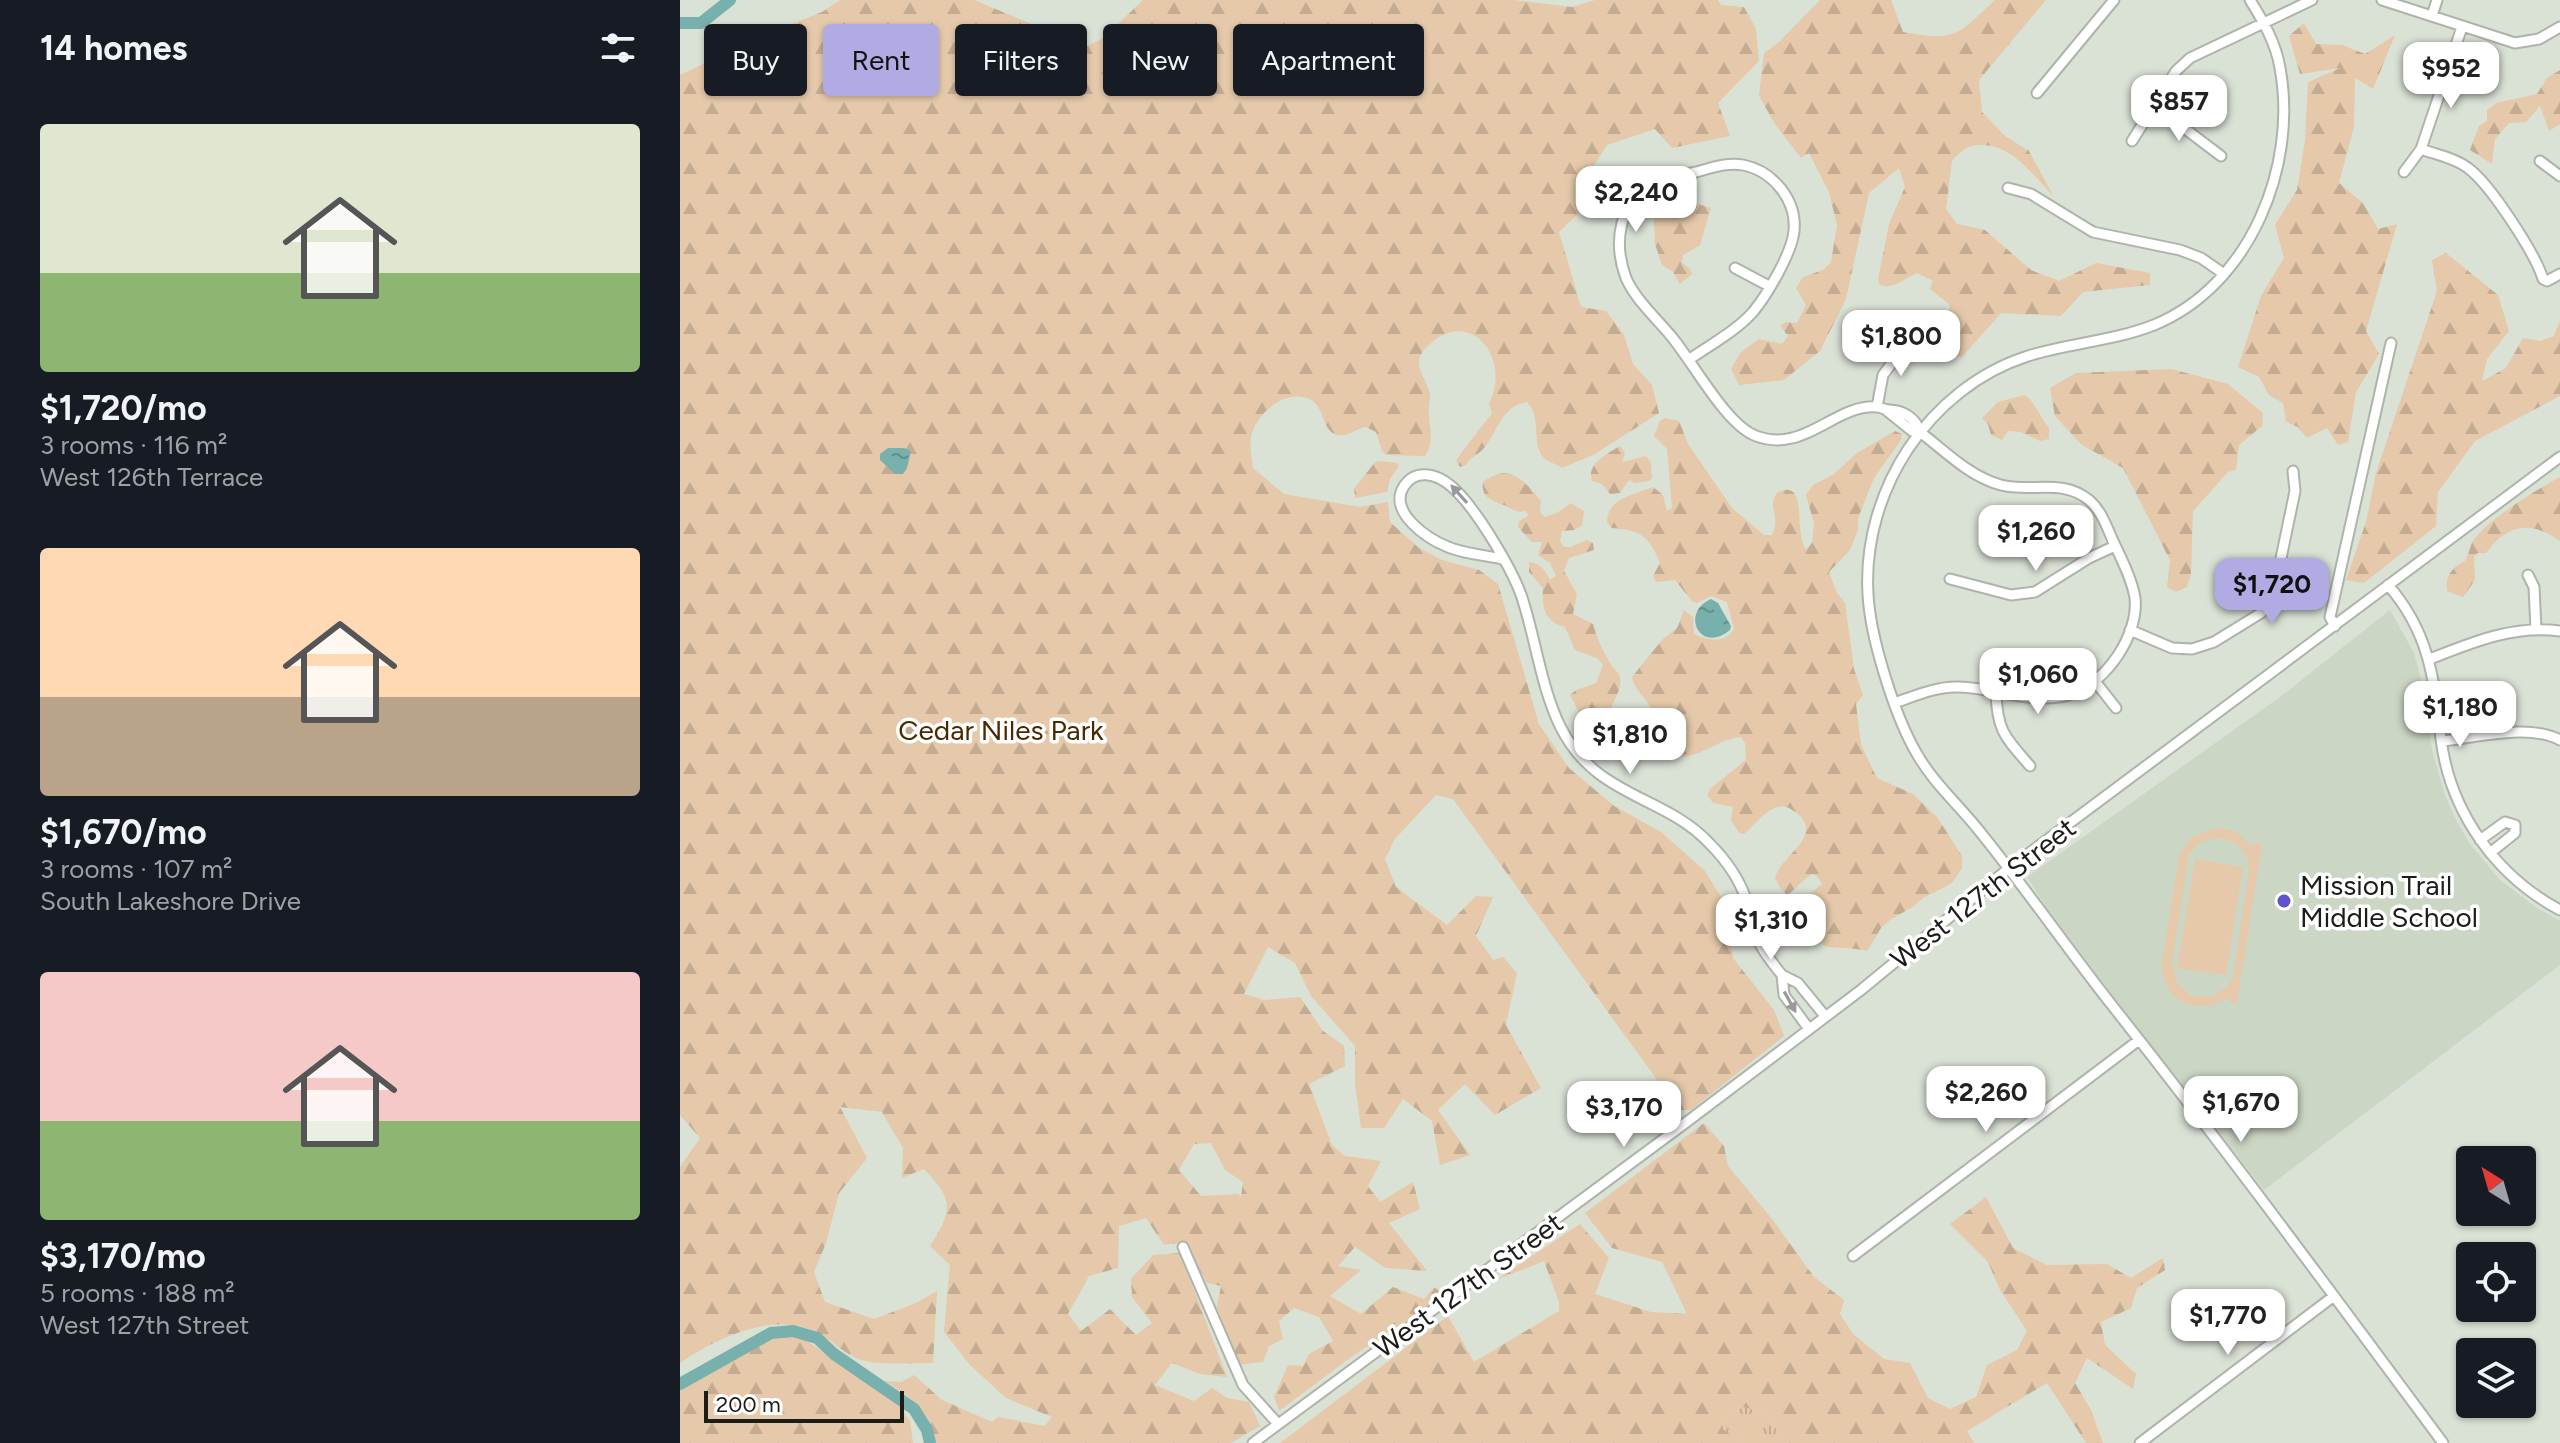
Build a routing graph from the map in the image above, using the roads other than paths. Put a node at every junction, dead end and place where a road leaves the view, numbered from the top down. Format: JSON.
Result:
{"nodes":[{"id":1,"x":2114,"y":0,"type":"edge"},
{"id":2,"x":2250,"y":0,"type":"edge"},
{"id":3,"x":2312,"y":0,"type":"edge"},
{"id":4,"x":2382,"y":0,"type":"edge"},
{"id":5,"x":2437,"y":0,"type":"edge"},
{"id":6,"x":2432,"y":16,"type":"junction"},
{"id":7,"x":2264,"y":23,"type":"junction"},
{"id":8,"x":2462,"y":27,"type":"junction"},
{"id":9,"x":2560,"y":27,"type":"edge"},
{"id":10,"x":2037,"y":93,"type":"dead end"},
{"id":11,"x":2155,"y":106,"type":"junction"},
{"id":12,"x":2132,"y":141,"type":"dead end"},
{"id":13,"x":2421,"y":149,"type":"junction"},
{"id":14,"x":2221,"y":156,"type":"dead end"},
{"id":15,"x":2540,"y":161,"type":"dead end"},
{"id":16,"x":2404,"y":172,"type":"dead end"},
{"id":17,"x":2560,"y":176,"type":"edge"},
{"id":18,"x":2008,"y":188,"type":"dead end"},
{"id":19,"x":1735,"y":268,"type":"dead end"},
{"id":20,"x":2224,"y":274,"type":"junction"},
{"id":21,"x":2560,"y":274,"type":"edge"},
{"id":22,"x":1769,"y":286,"type":"junction"},
{"id":23,"x":1908,"y":341,"type":"dead end"},
{"id":24,"x":2391,"y":343,"type":"dead end"},
{"id":25,"x":1690,"y":359,"type":"junction"},
{"id":26,"x":1881,"y":408,"type":"junction"},
{"id":27,"x":1920,"y":432,"type":"junction"},
{"id":28,"x":2560,"y":457,"type":"edge"},
{"id":29,"x":2293,"y":471,"type":"dead end"},
{"id":30,"x":2115,"y":546,"type":"junction"},
{"id":31,"x":1502,"y":559,"type":"junction"},
{"id":32,"x":2528,"y":575,"type":"dead end"},
{"id":33,"x":1950,"y":579,"type":"dead end"},
{"id":34,"x":2388,"y":585,"type":"junction"},
{"id":35,"x":2335,"y":626,"type":"junction"},
{"id":36,"x":2536,"y":629,"type":"junction"},
{"id":37,"x":2130,"y":630,"type":"junction"},
{"id":38,"x":2560,"y":631,"type":"edge"},
{"id":39,"x":2430,"y":659,"type":"junction"},
{"id":40,"x":2094,"y":680,"type":"junction"},
{"id":41,"x":1996,"y":692,"type":"junction"},
{"id":42,"x":1894,"y":703,"type":"junction"},
{"id":43,"x":2116,"y":708,"type":"dead end"},
{"id":44,"x":2560,"y":740,"type":"edge"},
{"id":45,"x":2442,"y":741,"type":"junction"},
{"id":46,"x":2030,"y":766,"type":"dead end"},
{"id":47,"x":2480,"y":840,"type":"junction"},
{"id":48,"x":2490,"y":853,"type":"junction"},
{"id":49,"x":2008,"y":869,"type":"junction"},
{"id":50,"x":2560,"y":910,"type":"edge"},
{"id":51,"x":1782,"y":975,"type":"junction"},
{"id":52,"x":1825,"y":1016,"type":"junction"},
{"id":53,"x":1809,"y":1029,"type":"junction"},
{"id":54,"x":2139,"y":1040,"type":"junction"},
{"id":55,"x":1183,"y":1247,"type":"dead end"},
{"id":56,"x":1853,"y":1256,"type":"dead end"},
{"id":57,"x":2334,"y":1296,"type":"junction"},
{"id":58,"x":1278,"y":1424,"type":"junction"},
{"id":59,"x":1253,"y":1443,"type":"edge"},
{"id":60,"x":2140,"y":1443,"type":"edge"},
{"id":61,"x":2443,"y":1443,"type":"edge"}],
"edges":[{"from":1,"to":10,"type":"street"},
{"from":2,"to":7,"type":"street"},
{"from":3,"to":7,"type":"street"},
{"from":4,"to":6,"type":"street"},
{"from":5,"to":6,"type":"street"},
{"from":6,"to":8,"type":"street"},
{"from":7,"to":11,"type":"street"},
{"from":7,"to":20,"type":"street"},
{"from":8,"to":9,"type":"street"},
{"from":8,"to":13,"type":"street"},
{"from":11,"to":12,"type":"street"},
{"from":11,"to":14,"type":"street"},
{"from":13,"to":16,"type":"street"},
{"from":13,"to":21,"type":"street"},
{"from":15,"to":17,"type":"street"},
{"from":18,"to":20,"type":"street"},
{"from":19,"to":22,"type":"street"},
{"from":20,"to":27,"type":"street"},
{"from":22,"to":25,"type":"street"},
{"from":22,"to":25,"type":"street"},
{"from":23,"to":26,"type":"street"},
{"from":24,"to":35,"type":"street"},
{"from":25,"to":26,"type":"street"},
{"from":26,"to":27,"type":"street"},
{"from":27,"to":30,"type":"street"},
{"from":27,"to":42,"type":"street"},
{"from":28,"to":34,"type":"street","name":"West 127th Street"},
{"from":29,"to":37,"type":"street"},
{"from":30,"to":33,"type":"street"},
{"from":30,"to":37,"type":"street"},
{"from":31,"to":31,"type":"street","one_way":true},
{"from":31,"to":51,"type":"street"},
{"from":32,"to":36,"type":"street"},
{"from":34,"to":35,"type":"street","name":"West 127th Street"},
{"from":34,"to":39,"type":"street"},
{"from":35,"to":49,"type":"street","name":"West 127th Street"},
{"from":36,"to":38,"type":"street"},
{"from":36,"to":39,"type":"street"},
{"from":37,"to":40,"type":"street"},
{"from":39,"to":45,"type":"street"},
{"from":40,"to":41,"type":"street"},
{"from":40,"to":43,"type":"street"},
{"from":41,"to":42,"type":"street"},
{"from":41,"to":46,"type":"street"},
{"from":42,"to":49,"type":"street"},
{"from":44,"to":45,"type":"street"},
{"from":45,"to":47,"type":"street"},
{"from":47,"to":48,"type":"street"},
{"from":47,"to":48,"type":"street"},
{"from":48,"to":50,"type":"street"},
{"from":49,"to":52,"type":"street","name":"West 127th Street"},
{"from":49,"to":54,"type":"street"},
{"from":51,"to":52,"type":"street"},
{"from":51,"to":53,"type":"street","one_way":true},
{"from":52,"to":53,"type":"street","name":"West 127th Street"},
{"from":53,"to":58,"type":"street","name":"West 127th Street"},
{"from":54,"to":56,"type":"street"},
{"from":54,"to":57,"type":"street"},
{"from":55,"to":58,"type":"street"},
{"from":57,"to":60,"type":"street"},
{"from":57,"to":61,"type":"street"},
{"from":58,"to":59,"type":"street","name":"West 127th Street"}]}
